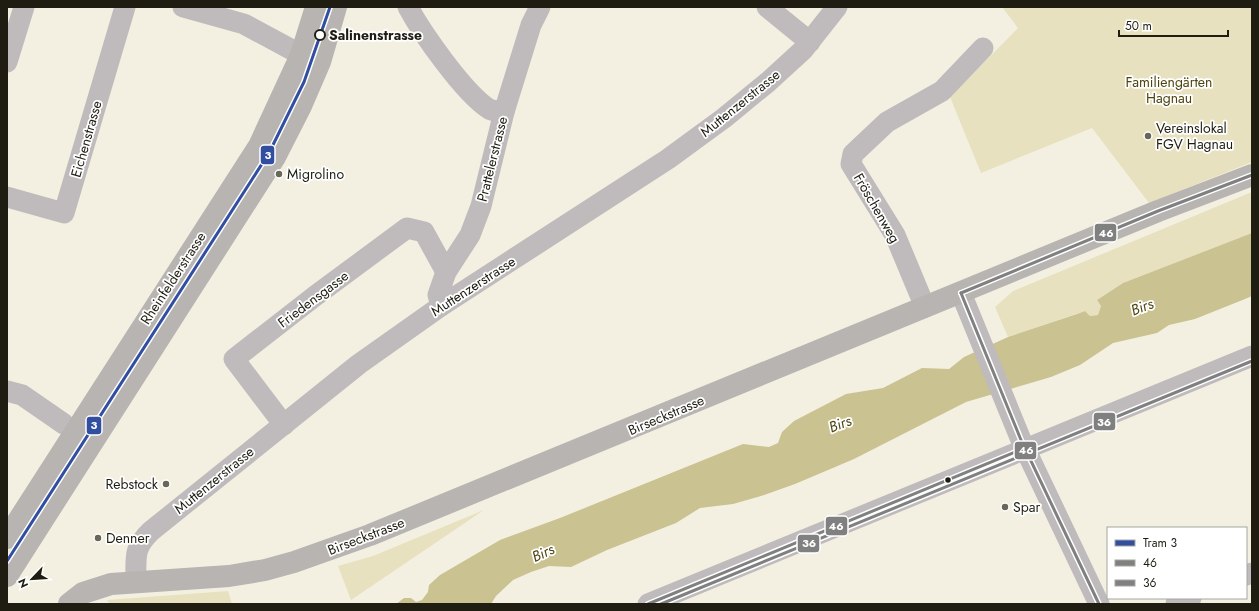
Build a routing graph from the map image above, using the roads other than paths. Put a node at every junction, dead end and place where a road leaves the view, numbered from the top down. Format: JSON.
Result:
{"nodes":[{"id":1,"x":24,"y":7,"type":"edge"},
{"id":2,"x":125,"y":7,"type":"edge"},
{"id":3,"x":183,"y":7,"type":"edge"},
{"id":4,"x":316,"y":7,"type":"edge"},
{"id":5,"x":336,"y":7,"type":"edge"},
{"id":6,"x":408,"y":7,"type":"edge"},
{"id":7,"x":540,"y":7,"type":"edge"},
{"id":8,"x":767,"y":7,"type":"edge"},
{"id":9,"x":837,"y":7,"type":"edge"},
{"id":10,"x":810,"y":42,"type":"junction"},
{"id":11,"x":982,"y":48,"type":"dead end"},
{"id":12,"x":311,"y":58,"type":"junction"},
{"id":13,"x":7,"y":62,"type":"edge"},
{"id":14,"x":504,"y":112,"type":"junction"},
{"id":15,"x":1252,"y":175,"type":"edge"},
{"id":16,"x":7,"y":197,"type":"edge"},
{"id":17,"x":446,"y":272,"type":"junction"},
{"id":18,"x":964,"y":301,"type":"junction"},
{"id":19,"x":441,"y":306,"type":"junction"},
{"id":20,"x":925,"y":307,"type":"junction"},
{"id":21,"x":1252,"y":356,"type":"edge"},
{"id":22,"x":7,"y":390,"type":"edge"},
{"id":23,"x":64,"y":424,"type":"dead end"},
{"id":24,"x":284,"y":425,"type":"junction"},
{"id":25,"x":1021,"y":439,"type":"junction"},
{"id":26,"x":7,"y":538,"type":"edge"},
{"id":27,"x":7,"y":576,"type":"edge"},
{"id":28,"x":136,"y":581,"type":"junction"},
{"id":29,"x":1188,"y":599,"type":"edge"},
{"id":30,"x":69,"y":604,"type":"edge"},
{"id":31,"x":648,"y":604,"type":"edge"},
{"id":32,"x":1099,"y":604,"type":"edge"},
{"id":33,"x":1176,"y":604,"type":"edge"}],
"edges":[{"from":1,"to":13,"type":"street"},
{"from":2,"to":16,"type":"street","name":"Eichenstrasse"},
{"from":3,"to":12,"type":"street"},
{"from":4,"to":12,"type":"main road","name":"Rheinfelderstrasse"},
{"from":5,"to":12,"type":"main road","name":"Rheinfelderstrasse"},
{"from":6,"to":14,"type":"street"},
{"from":7,"to":14,"type":"street","name":"Prattelerstrasse"},
{"from":8,"to":10,"type":"street"},
{"from":9,"to":10,"type":"street","name":"Muttenzerstrasse"},
{"from":10,"to":19,"type":"street","name":"Muttenzerstrasse"},
{"from":11,"to":20,"type":"street","name":"Fröschenweg"},
{"from":12,"to":26,"type":"main road","name":"Rheinfelderstrasse"},
{"from":12,"to":27,"type":"main road","name":"Rheinfelderstrasse"},
{"from":14,"to":17,"type":"street","name":"Prattelerstrasse"},
{"from":15,"to":18,"type":"main road","name":"Birseckstrasse"},
{"from":17,"to":19,"type":"street","name":"Prattelerstrasse"},
{"from":17,"to":24,"type":"street","name":"Friedensgasse"},
{"from":18,"to":20,"type":"main road","name":"Birseckstrasse"},
{"from":18,"to":25,"type":"street"},
{"from":19,"to":24,"type":"street","name":"Muttenzerstrasse"},
{"from":20,"to":28,"type":"main road","name":"Birseckstrasse"},
{"from":21,"to":25,"type":"street"},
{"from":22,"to":23,"type":"street"},
{"from":24,"to":28,"type":"street","name":"Muttenzerstrasse"},
{"from":25,"to":31,"type":"street"},
{"from":25,"to":32,"type":"street"},
{"from":28,"to":30,"type":"main road","name":"Birseckstrasse"},
{"from":29,"to":33,"type":"street"}]}
